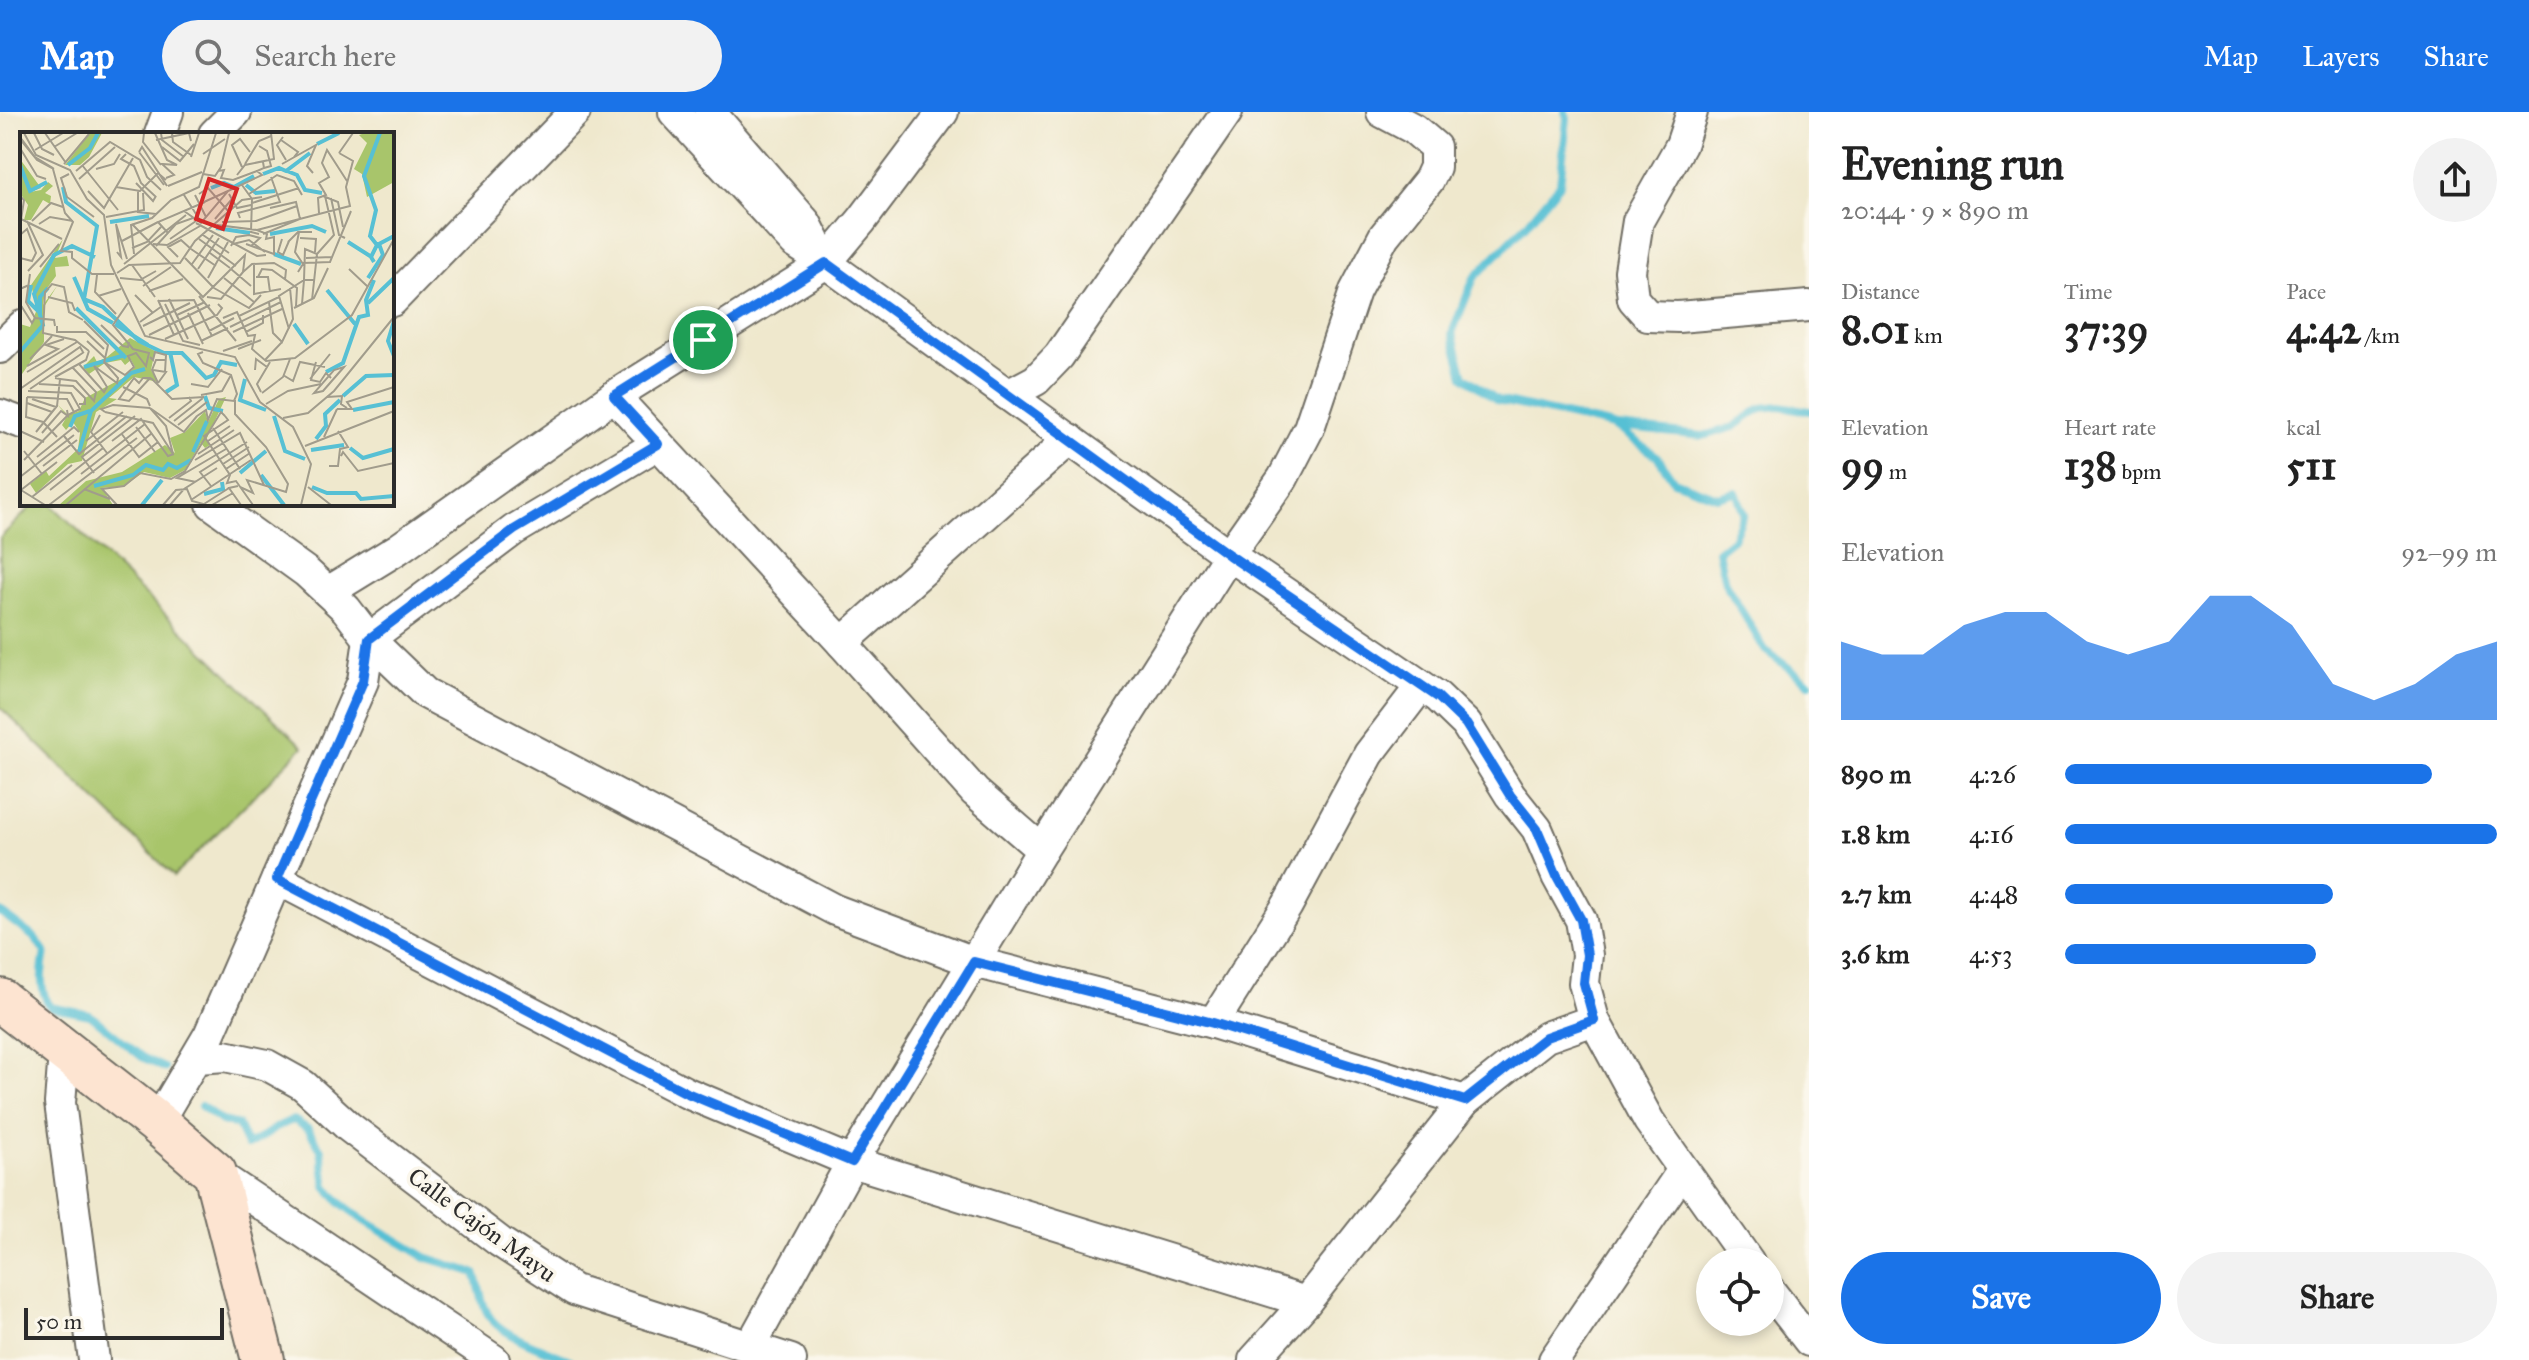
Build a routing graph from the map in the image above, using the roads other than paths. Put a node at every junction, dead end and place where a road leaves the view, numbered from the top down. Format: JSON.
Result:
{"nodes":[{"id":1,"x":168,"y":112,"type":"edge"},
{"id":2,"x":236,"y":112,"type":"edge"},
{"id":3,"x":575,"y":112,"type":"edge"},
{"id":4,"x":674,"y":112,"type":"edge"},
{"id":5,"x":710,"y":112,"type":"edge"},
{"id":6,"x":943,"y":112,"type":"edge"},
{"id":7,"x":1227,"y":112,"type":"edge"},
{"id":8,"x":1382,"y":112,"type":"edge"},
{"id":9,"x":1692,"y":112,"type":"edge"},
{"id":10,"x":161,"y":132,"type":"edge"},
{"id":11,"x":216,"y":132,"type":"edge"},
{"id":12,"x":826,"y":263,"type":"junction"},
{"id":13,"x":394,"y":299,"type":"edge"},
{"id":14,"x":1809,"y":306,"type":"edge"},
{"id":15,"x":20,"y":328,"type":"edge"},
{"id":16,"x":0,"y":348,"type":"edge"},
{"id":17,"x":1008,"y":395,"type":"junction"},
{"id":18,"x":614,"y":396,"type":"junction"},
{"id":19,"x":0,"y":415,"type":"edge"},
{"id":20,"x":20,"y":422,"type":"edge"},
{"id":21,"x":1070,"y":439,"type":"junction"},
{"id":22,"x":658,"y":444,"type":"junction"},
{"id":23,"x":215,"y":506,"type":"edge"},
{"id":24,"x":1229,"y":555,"type":"junction"},
{"id":25,"x":328,"y":592,"type":"junction"},
{"id":26,"x":369,"y":639,"type":"junction"},
{"id":27,"x":842,"y":643,"type":"junction"},
{"id":28,"x":1421,"y":686,"type":"junction"},
{"id":29,"x":1042,"y":850,"type":"junction"},
{"id":30,"x":277,"y":879,"type":"junction"},
{"id":31,"x":974,"y":962,"type":"junction"},
{"id":32,"x":0,"y":1000,"type":"edge"},
{"id":33,"x":1594,"y":1020,"type":"junction"},
{"id":34,"x":1213,"y":1023,"type":"junction"},
{"id":35,"x":64,"y":1053,"type":"junction"},
{"id":36,"x":198,"y":1058,"type":"junction"},
{"id":37,"x":1465,"y":1101,"type":"junction"},
{"id":38,"x":157,"y":1123,"type":"junction"},
{"id":39,"x":852,"y":1162,"type":"junction"},
{"id":40,"x":1683,"y":1170,"type":"junction"},
{"id":41,"x":215,"y":1173,"type":"junction"},
{"id":42,"x":1739,"y":1248,"type":"edge"},
{"id":43,"x":1306,"y":1302,"type":"junction"},
{"id":44,"x":1784,"y":1309,"type":"edge"},
{"id":45,"x":1809,"y":1341,"type":"edge"},
{"id":46,"x":750,"y":1347,"type":"junction"},
{"id":47,"x":94,"y":1360,"type":"edge"},
{"id":48,"x":263,"y":1360,"type":"edge"},
{"id":49,"x":494,"y":1360,"type":"edge"},
{"id":50,"x":791,"y":1360,"type":"edge"},
{"id":51,"x":1254,"y":1360,"type":"edge"},
{"id":52,"x":1554,"y":1360,"type":"edge"}],
"edges":[{"from":1,"to":10,"type":"street"},
{"from":2,"to":11,"type":"street"},
{"from":3,"to":13,"type":"street"},
{"from":4,"to":12,"type":"street"},
{"from":5,"to":12,"type":"street"},
{"from":6,"to":12,"type":"street"},
{"from":7,"to":17,"type":"street"},
{"from":8,"to":24,"type":"street"},
{"from":9,"to":14,"type":"street"},
{"from":12,"to":17,"type":"street"},
{"from":12,"to":18,"type":"street"},
{"from":15,"to":16,"type":"street"},
{"from":17,"to":21,"type":"street"},
{"from":18,"to":22,"type":"street"},
{"from":18,"to":25,"type":"street"},
{"from":19,"to":20,"type":"street"},
{"from":21,"to":24,"type":"street"},
{"from":21,"to":27,"type":"street"},
{"from":22,"to":26,"type":"street"},
{"from":22,"to":27,"type":"street"},
{"from":23,"to":25,"type":"street"},
{"from":24,"to":28,"type":"street"},
{"from":24,"to":29,"type":"street"},
{"from":25,"to":26,"type":"street"},
{"from":26,"to":30,"type":"street"},
{"from":26,"to":31,"type":"street"},
{"from":27,"to":29,"type":"street"},
{"from":28,"to":33,"type":"street"},
{"from":28,"to":34,"type":"street"},
{"from":29,"to":31,"type":"street"},
{"from":30,"to":36,"type":"street"},
{"from":30,"to":39,"type":"street"},
{"from":31,"to":34,"type":"street"},
{"from":31,"to":39,"type":"street"},
{"from":32,"to":35,"type":"street"},
{"from":33,"to":37,"type":"street"},
{"from":33,"to":40,"type":"street"},
{"from":34,"to":37,"type":"street"},
{"from":35,"to":38,"type":"street"},
{"from":35,"to":47,"type":"street"},
{"from":36,"to":38,"type":"street"},
{"from":36,"to":46,"type":"street","name":"Calle Cajón Mayu"},
{"from":37,"to":43,"type":"street"},
{"from":38,"to":41,"type":"street"},
{"from":39,"to":43,"type":"street"},
{"from":39,"to":46,"type":"street"},
{"from":40,"to":42,"type":"street"},
{"from":40,"to":52,"type":"street"},
{"from":41,"to":48,"type":"street"},
{"from":41,"to":49,"type":"street"},
{"from":43,"to":51,"type":"street"},
{"from":44,"to":45,"type":"street"},
{"from":46,"to":50,"type":"street","name":"Calle Cajón Mayu"}]}
